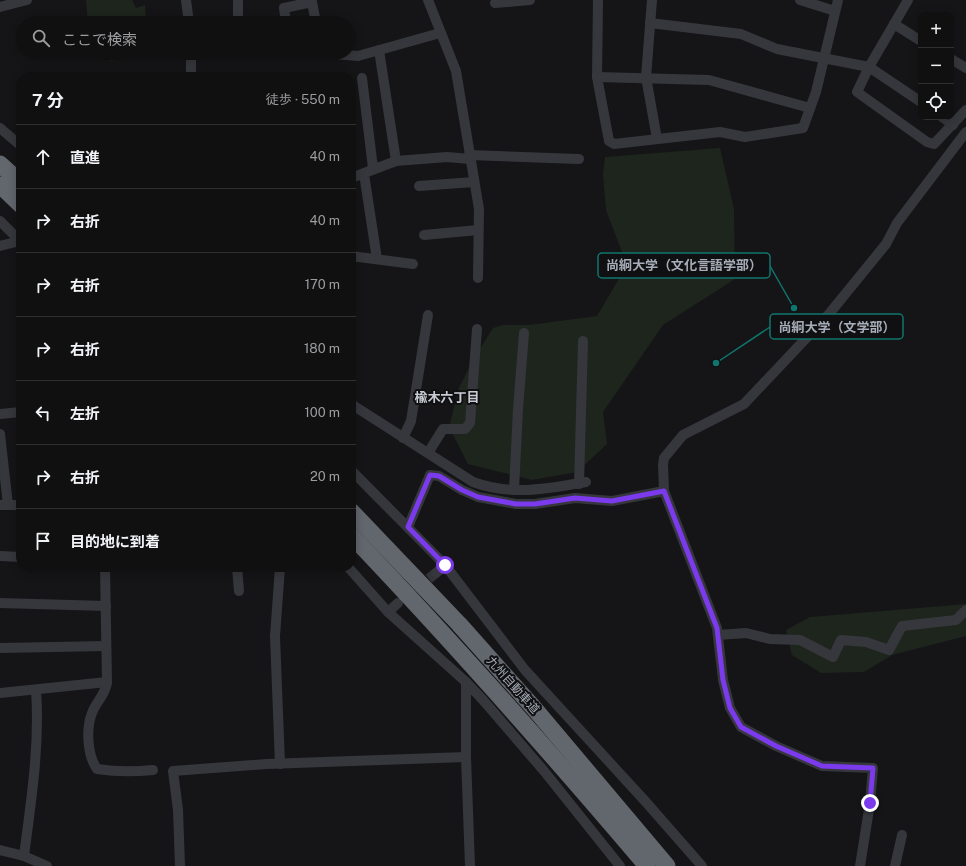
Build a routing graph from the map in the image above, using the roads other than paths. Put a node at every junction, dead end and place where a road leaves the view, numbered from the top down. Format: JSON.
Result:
{"nodes":[{"id":1,"x":27,"y":0,"type":"edge"},
{"id":2,"x":186,"y":0,"type":"edge"},
{"id":3,"x":238,"y":0,"type":"edge"},
{"id":4,"x":428,"y":0,"type":"edge"},
{"id":5,"x":530,"y":0,"type":"edge"},
{"id":6,"x":598,"y":0,"type":"edge"},
{"id":7,"x":652,"y":0,"type":"edge"},
{"id":8,"x":800,"y":0,"type":"edge"},
{"id":9,"x":838,"y":0,"type":"edge"},
{"id":10,"x":908,"y":0,"type":"edge"},
{"id":11,"x":496,"y":3,"type":"dead end"},
{"id":12,"x":0,"y":7,"type":"edge"},
{"id":13,"x":835,"y":11,"type":"junction"},
{"id":14,"x":188,"y":16,"type":"edge"},
{"id":15,"x":238,"y":16,"type":"edge"},
{"id":16,"x":285,"y":16,"type":"edge"},
{"id":17,"x":315,"y":16,"type":"edge"},
{"id":18,"x":650,"y":23,"type":"junction"},
{"id":19,"x":894,"y":24,"type":"junction"},
{"id":20,"x":440,"y":33,"type":"junction"},
{"id":21,"x":918,"y":39,"type":"edge"},
{"id":22,"x":379,"y":50,"type":"junction"},
{"id":23,"x":356,"y":56,"type":"edge"},
{"id":24,"x":824,"y":58,"type":"junction"},
{"id":25,"x":191,"y":60,"type":"edge"},
{"id":26,"x":954,"y":61,"type":"edge"},
{"id":27,"x":869,"y":67,"type":"junction"},
{"id":28,"x":966,"y":68,"type":"edge"},
{"id":29,"x":191,"y":72,"type":"edge"},
{"id":30,"x":598,"y":77,"type":"junction"},
{"id":31,"x":646,"y":77,"type":"junction"},
{"id":32,"x":362,"y":78,"type":"dead end"},
{"id":33,"x":918,"y":100,"type":"edge"},
{"id":34,"x":810,"y":108,"type":"junction"},
{"id":35,"x":966,"y":110,"type":"edge"},
{"id":36,"x":946,"y":120,"type":"edge"},
{"id":37,"x":953,"y":125,"type":"junction"},
{"id":38,"x":0,"y":128,"type":"edge"},
{"id":39,"x":966,"y":132,"type":"edge"},
{"id":40,"x":656,"y":139,"type":"junction"},
{"id":41,"x":16,"y":142,"type":"edge"},
{"id":42,"x":469,"y":157,"type":"junction"},
{"id":43,"x":579,"y":159,"type":"dead end"},
{"id":44,"x":396,"y":161,"type":"junction"},
{"id":45,"x":0,"y":164,"type":"edge"},
{"id":46,"x":368,"y":171,"type":"junction"},
{"id":47,"x":356,"y":176,"type":"edge"},
{"id":48,"x":16,"y":179,"type":"edge"},
{"id":49,"x":474,"y":182,"type":"junction"},
{"id":50,"x":0,"y":185,"type":"edge"},
{"id":51,"x":419,"y":186,"type":"dead end"},
{"id":52,"x":16,"y":200,"type":"edge"},
{"id":53,"x":0,"y":221,"type":"edge"},
{"id":54,"x":478,"y":230,"type":"junction"},
{"id":55,"x":424,"y":235,"type":"dead end"},
{"id":56,"x":16,"y":237,"type":"edge"},
{"id":57,"x":16,"y":242,"type":"edge"},
{"id":58,"x":0,"y":246,"type":"edge"},
{"id":59,"x":356,"y":257,"type":"edge"},
{"id":60,"x":377,"y":259,"type":"junction"},
{"id":61,"x":413,"y":264,"type":"dead end"},
{"id":62,"x":478,"y":278,"type":"dead end"},
{"id":63,"x":428,"y":315,"type":"dead end"},
{"id":64,"x":477,"y":329,"type":"dead end"},
{"id":65,"x":524,"y":333,"type":"dead end"},
{"id":66,"x":584,"y":341,"type":"dead end"},
{"id":67,"x":356,"y":407,"type":"edge"},
{"id":68,"x":16,"y":412,"type":"edge"},
{"id":69,"x":0,"y":414,"type":"edge"},
{"id":70,"x":0,"y":434,"type":"edge"},
{"id":71,"x":403,"y":438,"type":"junction"},
{"id":72,"x":428,"y":453,"type":"junction"},
{"id":73,"x":356,"y":475,"type":"edge"},
{"id":74,"x":514,"y":490,"type":"junction"},
{"id":75,"x":664,"y":491,"type":"junction"},
{"id":76,"x":4,"y":505,"type":"edge"},
{"id":77,"x":16,"y":505,"type":"edge"},
{"id":78,"x":356,"y":516,"type":"edge"},
{"id":79,"x":408,"y":527,"type":"junction"},
{"id":80,"x":356,"y":540,"type":"edge"},
{"id":81,"x":0,"y":556,"type":"edge"},
{"id":82,"x":16,"y":557,"type":"edge"},
{"id":83,"x":445,"y":565,"type":"junction"},
{"id":84,"x":105,"y":572,"type":"edge"},
{"id":85,"x":237,"y":572,"type":"edge"},
{"id":86,"x":280,"y":572,"type":"edge"},
{"id":87,"x":352,"y":572,"type":"edge"},
{"id":88,"x":436,"y":573,"type":"tunnel mouth"},
{"id":89,"x":239,"y":591,"type":"dead end"},
{"id":90,"x":0,"y":603,"type":"edge"},
{"id":91,"x":398,"y":603,"type":"dead end"},
{"id":92,"x":106,"y":606,"type":"junction"},
{"id":93,"x":966,"y":610,"type":"edge"},
{"id":94,"x":388,"y":612,"type":"junction"},
{"id":95,"x":718,"y":635,"type":"junction"},
{"id":96,"x":106,"y":646,"type":"junction"},
{"id":97,"x":0,"y":648,"type":"edge"},
{"id":98,"x":106,"y":682,"type":"junction"},
{"id":99,"x":466,"y":682,"type":"junction"},
{"id":100,"x":36,"y":690,"type":"junction"},
{"id":101,"x":0,"y":693,"type":"edge"},
{"id":102,"x":466,"y":758,"type":"junction"},
{"id":103,"x":280,"y":764,"type":"junction"},
{"id":104,"x":153,"y":770,"type":"dead end"},
{"id":105,"x":902,"y":835,"type":"dead end"},
{"id":106,"x":0,"y":850,"type":"edge"},
{"id":107,"x":24,"y":856,"type":"junction"},
{"id":108,"x":47,"y":866,"type":"edge"},
{"id":109,"x":180,"y":866,"type":"edge"},
{"id":110,"x":470,"y":866,"type":"edge"},
{"id":111,"x":620,"y":866,"type":"edge"},
{"id":112,"x":647,"y":866,"type":"edge"},
{"id":113,"x":668,"y":866,"type":"edge"},
{"id":114,"x":702,"y":866,"type":"edge"},
{"id":115,"x":860,"y":866,"type":"edge"},
{"id":116,"x":895,"y":866,"type":"edge"}],
"edges":[{"from":1,"to":12,"type":"street"},
{"from":2,"to":14,"type":"street"},
{"from":3,"to":15,"type":"street"},
{"from":4,"to":20,"type":"street"},
{"from":5,"to":11,"type":"street"},
{"from":6,"to":30,"type":"street"},
{"from":7,"to":18,"type":"street"},
{"from":8,"to":13,"type":"street"},
{"from":9,"to":13,"type":"street"},
{"from":10,"to":19,"type":"street"},
{"from":13,"to":24,"type":"street"},
{"from":16,"to":17,"type":"street"},
{"from":18,"to":24,"type":"street"},
{"from":18,"to":31,"type":"street"},
{"from":19,"to":21,"type":"street"},
{"from":19,"to":27,"type":"street"},
{"from":20,"to":22,"type":"street"},
{"from":20,"to":42,"type":"street"},
{"from":22,"to":23,"type":"street"},
{"from":22,"to":44,"type":"street"},
{"from":24,"to":27,"type":"street"},
{"from":24,"to":34,"type":"street"},
{"from":25,"to":29,"type":"street"},
{"from":26,"to":28,"type":"street"},
{"from":27,"to":33,"type":"street"},
{"from":27,"to":37,"type":"street"},
{"from":30,"to":31,"type":"street"},
{"from":30,"to":40,"type":"street"},
{"from":31,"to":34,"type":"street"},
{"from":31,"to":40,"type":"street"},
{"from":32,"to":46,"type":"street"},
{"from":34,"to":40,"type":"street"},
{"from":35,"to":37,"type":"street"},
{"from":36,"to":37,"type":"street"},
{"from":38,"to":41,"type":"street"},
{"from":39,"to":75,"type":"street"},
{"from":42,"to":43,"type":"street"},
{"from":42,"to":44,"type":"street"},
{"from":42,"to":49,"type":"street"},
{"from":44,"to":46,"type":"street"},
{"from":45,"to":48,"type":"highway"},
{"from":46,"to":47,"type":"street"},
{"from":46,"to":60,"type":"street"},
{"from":49,"to":51,"type":"street"},
{"from":49,"to":54,"type":"street"},
{"from":50,"to":52,"type":"highway"},
{"from":53,"to":56,"type":"street"},
{"from":54,"to":55,"type":"street"},
{"from":54,"to":62,"type":"street"},
{"from":57,"to":58,"type":"street"},
{"from":59,"to":60,"type":"street"},
{"from":60,"to":61,"type":"street"},
{"from":63,"to":71,"type":"street"},
{"from":64,"to":72,"type":"street"},
{"from":65,"to":74,"type":"street"},
{"from":66,"to":74,"type":"street"},
{"from":67,"to":71,"type":"street"},
{"from":68,"to":69,"type":"street"},
{"from":70,"to":76,"type":"street"},
{"from":71,"to":72,"type":"street"},
{"from":72,"to":74,"type":"street"},
{"from":73,"to":79,"type":"street"},
{"from":75,"to":79,"type":"street"},
{"from":75,"to":95,"type":"street"},
{"from":76,"to":77,"type":"street"},
{"from":78,"to":113,"type":"highway","name":"九州自動車道"},
{"from":79,"to":83,"type":"street"},
{"from":80,"to":112,"type":"highway","name":"九州自動車道"},
{"from":81,"to":82,"type":"street"},
{"from":83,"to":88,"type":"street"},
{"from":83,"to":114,"type":"street"},
{"from":84,"to":92,"type":"street"},
{"from":85,"to":89,"type":"street"},
{"from":86,"to":103,"type":"street"},
{"from":87,"to":94,"type":"street"},
{"from":90,"to":92,"type":"street"},
{"from":91,"to":94,"type":"street"},
{"from":92,"to":96,"type":"street"},
{"from":93,"to":95,"type":"street"},
{"from":94,"to":99,"type":"street"},
{"from":95,"to":115,"type":"street"},
{"from":96,"to":97,"type":"street"},
{"from":96,"to":98,"type":"street"},
{"from":98,"to":100,"type":"street"},
{"from":98,"to":104,"type":"street"},
{"from":99,"to":102,"type":"street"},
{"from":99,"to":111,"type":"street"},
{"from":100,"to":101,"type":"street"},
{"from":100,"to":107,"type":"street"},
{"from":102,"to":103,"type":"street"},
{"from":102,"to":110,"type":"street"},
{"from":103,"to":109,"type":"street"},
{"from":105,"to":116,"type":"street"},
{"from":106,"to":107,"type":"street"},
{"from":107,"to":108,"type":"street"}]}
